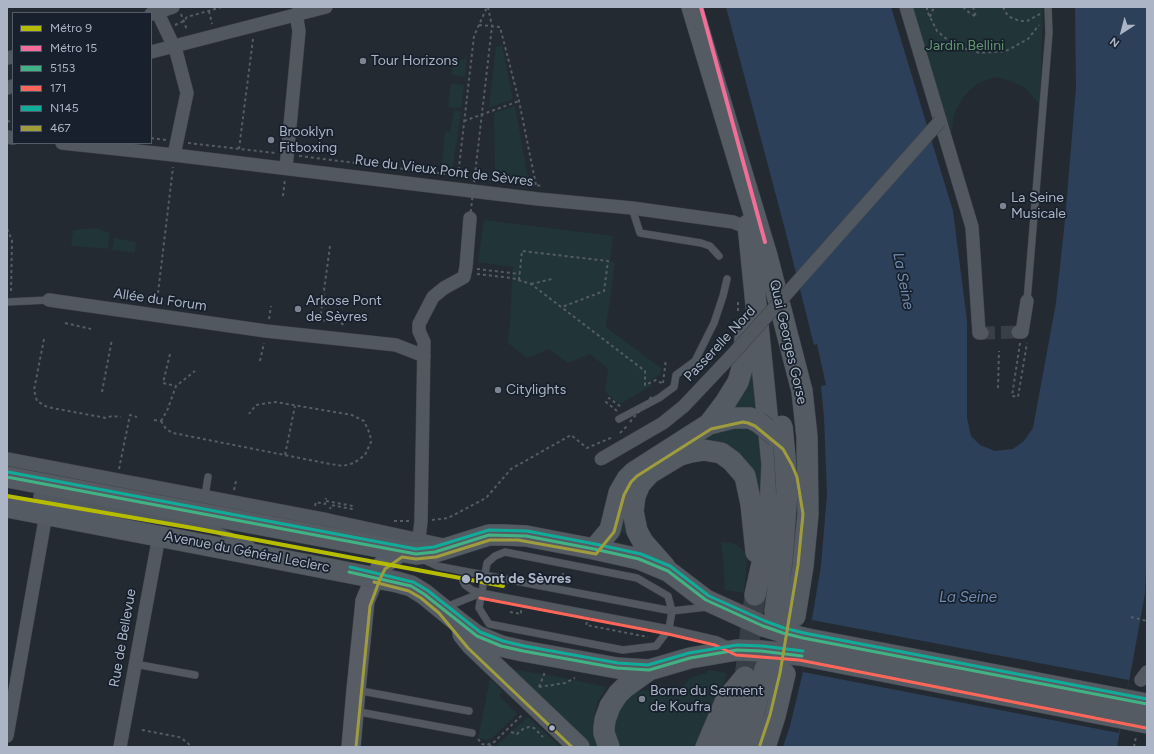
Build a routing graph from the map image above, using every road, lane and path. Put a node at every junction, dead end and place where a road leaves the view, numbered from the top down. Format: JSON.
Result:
{"nodes":[{"id":1,"x":222,"y":7,"type":"edge"},
{"id":2,"x":326,"y":7,"type":"edge"},
{"id":3,"x":487,"y":7,"type":"edge"},
{"id":4,"x":692,"y":7,"type":"edge"},
{"id":5,"x":906,"y":7,"type":"edge"},
{"id":6,"x":927,"y":7,"type":"edge"},
{"id":7,"x":934,"y":7,"type":"edge"},
{"id":8,"x":963,"y":7,"type":"edge"},
{"id":9,"x":973,"y":7,"type":"edge"},
{"id":10,"x":1003,"y":7,"type":"edge"},
{"id":11,"x":1040,"y":7,"type":"edge"},
{"id":12,"x":1048,"y":7,"type":"edge"},
{"id":13,"x":177,"y":9,"type":"edge"},
{"id":14,"x":155,"y":11,"type":"edge"},
{"id":15,"x":209,"y":12,"type":"junction"},
{"id":16,"x":296,"y":14,"type":"junction"},
{"id":17,"x":1040,"y":14,"type":"junction"},
{"id":18,"x":930,"y":18,"type":"junction"},
{"id":19,"x":1040,"y":19,"type":"dead end"},
{"id":20,"x":184,"y":21,"type":"junction"},
{"id":21,"x":212,"y":22,"type":"dead end"},
{"id":22,"x":1040,"y":24,"type":"dead end"},
{"id":23,"x":479,"y":25,"type":"junction"},
{"id":24,"x":492,"y":26,"type":"junction"},
{"id":25,"x":170,"y":27,"type":"dead end"},
{"id":26,"x":187,"y":32,"type":"dead end"},
{"id":27,"x":253,"y":35,"type":"dead end"},
{"id":28,"x":174,"y":46,"type":"junction"},
{"id":29,"x":152,"y":52,"type":"edge"},
{"id":30,"x":519,"y":101,"type":"junction"},
{"id":31,"x":464,"y":121,"type":"junction"},
{"id":32,"x":940,"y":121,"type":"junction"},
{"id":33,"x":152,"y":138,"type":"edge"},
{"id":34,"x":176,"y":142,"type":"junction"},
{"id":35,"x":71,"y":144,"type":"edge"},
{"id":36,"x":239,"y":149,"type":"junction"},
{"id":37,"x":174,"y":155,"type":"junction"},
{"id":38,"x":288,"y":155,"type":"junction"},
{"id":39,"x":238,"y":162,"type":"junction"},
{"id":40,"x":286,"y":172,"type":"junction"},
{"id":41,"x":457,"y":182,"type":"junction"},
{"id":42,"x":537,"y":185,"type":"junction"},
{"id":43,"x":545,"y":186,"type":"dead end"},
{"id":44,"x":747,"y":190,"type":"junction"},
{"id":45,"x":283,"y":196,"type":"dead end"},
{"id":46,"x":538,"y":199,"type":"junction"},
{"id":47,"x":632,"y":208,"type":"junction"},
{"id":48,"x":470,"y":218,"type":"joint"},
{"id":49,"x":748,"y":228,"type":"junction"},
{"id":50,"x":7,"y":229,"type":"edge"},
{"id":51,"x":330,"y":246,"type":"dead end"},
{"id":52,"x":719,"y":256,"type":"dead end"},
{"id":53,"x":767,"y":256,"type":"junction"},
{"id":54,"x":572,"y":257,"type":"junction"},
{"id":55,"x":571,"y":262,"type":"dead end"},
{"id":56,"x":471,"y":268,"type":"junction"},
{"id":57,"x":520,"y":274,"type":"junction"},
{"id":58,"x":753,"y":276,"type":"junction"},
{"id":59,"x":552,"y":279,"type":"dead end"},
{"id":60,"x":727,"y":279,"type":"dead end"},
{"id":61,"x":519,"y":280,"type":"junction"},
{"id":62,"x":531,"y":284,"type":"junction"},
{"id":63,"x":158,"y":292,"type":"dead end"},
{"id":64,"x":739,"y":299,"type":"dead end"},
{"id":65,"x":49,"y":300,"type":"joint"},
{"id":66,"x":1028,"y":301,"type":"joint"},
{"id":67,"x":9,"y":302,"type":"edge"},
{"id":68,"x":561,"y":307,"type":"junction"},
{"id":69,"x":738,"y":313,"type":"dead end"},
{"id":70,"x":65,"y":323,"type":"dead end"},
{"id":71,"x":344,"y":325,"type":"dead end"},
{"id":72,"x":90,"y":329,"type":"dead end"},
{"id":73,"x":1018,"y":332,"type":"dead end"},
{"id":74,"x":982,"y":333,"type":"dead end"},
{"id":75,"x":44,"y":339,"type":"dead end"},
{"id":76,"x":112,"y":339,"type":"dead end"},
{"id":77,"x":999,"y":351,"type":"dead end"},
{"id":78,"x":170,"y":354,"type":"dead end"},
{"id":79,"x":424,"y":356,"type":"junction"},
{"id":80,"x":666,"y":359,"type":"dead end"},
{"id":81,"x":195,"y":370,"type":"dead end"},
{"id":82,"x":176,"y":386,"type":"junction"},
{"id":83,"x":998,"y":388,"type":"dead end"},
{"id":84,"x":102,"y":392,"type":"dead end"},
{"id":85,"x":652,"y":396,"type":"dead end"},
{"id":86,"x":295,"y":405,"type":"junction"},
{"id":87,"x":622,"y":408,"type":"dead end"},
{"id":88,"x":614,"y":409,"type":"dead end"},
{"id":89,"x":249,"y":414,"type":"dead end"},
{"id":90,"x":121,"y":417,"type":"dead end"},
{"id":91,"x":137,"y":417,"type":"dead end"},
{"id":92,"x":618,"y":419,"type":"dead end"},
{"id":93,"x":154,"y":420,"type":"dead end"},
{"id":94,"x":161,"y":421,"type":"junction"},
{"id":95,"x":709,"y":424,"type":"junction"},
{"id":96,"x":779,"y":431,"type":"junction"},
{"id":97,"x":285,"y":455,"type":"junction"},
{"id":98,"x":7,"y":459,"type":"edge"},
{"id":99,"x":601,"y":459,"type":"dead end"},
{"id":100,"x":7,"y":477,"type":"edge"},
{"id":101,"x":208,"y":477,"type":"dead end"},
{"id":102,"x":117,"y":480,"type":"junction"},
{"id":103,"x":205,"y":496,"type":"junction"},
{"id":104,"x":316,"y":502,"type":"dead end"},
{"id":105,"x":42,"y":505,"type":"junction"},
{"id":106,"x":331,"y":505,"type":"dead end"},
{"id":107,"x":7,"y":507,"type":"edge"},
{"id":108,"x":323,"y":508,"type":"dead end"},
{"id":109,"x":336,"y":511,"type":"dead end"},
{"id":110,"x":808,"y":514,"type":"junction"},
{"id":111,"x":388,"y":520,"type":"dead end"},
{"id":112,"x":421,"y":521,"type":"junction"},
{"id":113,"x":159,"y":536,"type":"junction"},
{"id":114,"x":412,"y":548,"type":"junction"},
{"id":115,"x":594,"y":550,"type":"junction"},
{"id":116,"x":285,"y":560,"type":"junction"},
{"id":117,"x":564,"y":570,"type":"dead end"},
{"id":118,"x":668,"y":571,"type":"junction"},
{"id":119,"x":471,"y":573,"type":"junction"},
{"id":120,"x":485,"y":576,"type":"junction"},
{"id":121,"x":375,"y":577,"type":"junction"},
{"id":122,"x":561,"y":587,"type":"dead end"},
{"id":123,"x":481,"y":593,"type":"junction"},
{"id":124,"x":721,"y":607,"type":"junction"},
{"id":125,"x":443,"y":608,"type":"junction"},
{"id":126,"x":672,"y":611,"type":"junction"},
{"id":127,"x":510,"y":612,"type":"dead end"},
{"id":128,"x":521,"y":614,"type":"dead end"},
{"id":129,"x":795,"y":616,"type":"dead end"},
{"id":130,"x":1131,"y":617,"type":"dead end"},
{"id":131,"x":587,"y":619,"type":"dead end"},
{"id":132,"x":1147,"y":621,"type":"edge"},
{"id":133,"x":669,"y":629,"type":"junction"},
{"id":134,"x":661,"y":639,"type":"junction"},
{"id":135,"x":781,"y":643,"type":"junction"},
{"id":136,"x":802,"y":647,"type":"junction"},
{"id":137,"x":737,"y":650,"type":"junction"},
{"id":138,"x":135,"y":664,"type":"junction"},
{"id":139,"x":649,"y":670,"type":"junction"},
{"id":140,"x":545,"y":672,"type":"dead end"},
{"id":141,"x":785,"y":674,"type":"dead end"},
{"id":142,"x":195,"y":675,"type":"dead end"},
{"id":143,"x":574,"y":678,"type":"dead end"},
{"id":144,"x":539,"y":687,"type":"junction"},
{"id":145,"x":356,"y":690,"type":"junction"},
{"id":146,"x":536,"y":691,"type":"dead end"},
{"id":147,"x":1147,"y":704,"type":"edge"},
{"id":148,"x":354,"y":711,"type":"junction"},
{"id":149,"x":469,"y":711,"type":"dead end"},
{"id":150,"x":522,"y":715,"type":"dead end"},
{"id":151,"x":142,"y":730,"type":"dead end"},
{"id":152,"x":1141,"y":730,"type":"edge"},
{"id":153,"x":511,"y":732,"type":"dead end"},
{"id":154,"x":472,"y":733,"type":"joint"},
{"id":155,"x":7,"y":736,"type":"edge"},
{"id":156,"x":544,"y":738,"type":"dead end"},
{"id":157,"x":494,"y":742,"type":"junction"},
{"id":158,"x":482,"y":744,"type":"junction"},
{"id":159,"x":120,"y":747,"type":"edge"},
{"id":160,"x":191,"y":747,"type":"edge"},
{"id":161,"x":351,"y":747,"type":"edge"},
{"id":162,"x":482,"y":747,"type":"edge"},
{"id":163,"x":489,"y":747,"type":"edge"},
{"id":164,"x":579,"y":747,"type":"edge"},
{"id":165,"x":610,"y":747,"type":"edge"},
{"id":166,"x":706,"y":747,"type":"edge"},
{"id":167,"x":727,"y":747,"type":"edge"},
{"id":168,"x":745,"y":747,"type":"edge"},
{"id":169,"x":765,"y":747,"type":"edge"},
{"id":170,"x":1134,"y":747,"type":"edge"}],
"edges":[{"from":1,"to":15,"type":"path"},
{"from":2,"to":16,"type":"street"},
{"from":3,"to":23,"type":"path"},
{"from":3,"to":24,"type":"path"},
{"from":4,"to":44,"type":"main road","name":"Quai Georges Gorse"},
{"from":5,"to":32,"type":"street"},
{"from":6,"to":18,"type":"path"},
{"from":7,"to":18,"type":"path"},
{"from":8,"to":9,"type":"path"},
{"from":10,"to":17,"type":"path"},
{"from":11,"to":17,"type":"path"},
{"from":12,"to":66,"type":"lane"},
{"from":13,"to":14,"type":"street"},
{"from":13,"to":20,"type":"path"},
{"from":14,"to":28,"type":"street"},
{"from":15,"to":20,"type":"path"},
{"from":15,"to":21,"type":"path"},
{"from":16,"to":28,"type":"street"},
{"from":16,"to":38,"type":"street"},
{"from":17,"to":19,"type":"path"},
{"from":18,"to":22,"type":"path"},
{"from":20,"to":25,"type":"path"},
{"from":20,"to":26,"type":"path"},
{"from":23,"to":24,"type":"path"},
{"from":23,"to":31,"type":"path"},
{"from":24,"to":30,"type":"path"},
{"from":24,"to":48,"type":"path","bridge":true},
{"from":27,"to":36,"type":"path"},
{"from":28,"to":29,"type":"street"},
{"from":28,"to":34,"type":"street"},
{"from":30,"to":31,"type":"path"},
{"from":30,"to":42,"type":"path"},
{"from":31,"to":41,"type":"path"},
{"from":32,"to":74,"type":"street"},
{"from":32,"to":99,"type":"street","name":"Passerelle Nord","bridge":true},
{"from":33,"to":34,"type":"path","name":"Rue du Vieux Pont de Sèvres"},
{"from":34,"to":36,"type":"path","name":"Rue du Vieux Pont de Sèvres"},
{"from":34,"to":37,"type":"street"},
{"from":35,"to":37,"type":"street","name":"Rue du Vieux Pont de Sèvres"},
{"from":36,"to":38,"type":"path","name":"Rue du Vieux Pont de Sèvres"},
{"from":36,"to":39,"type":"path"},
{"from":37,"to":39,"type":"street","name":"Rue du Vieux Pont de Sèvres"},
{"from":37,"to":63,"type":"path"},
{"from":38,"to":40,"type":"street"},
{"from":38,"to":41,"type":"path","name":"Rue du Vieux Pont de Sèvres"},
{"from":39,"to":40,"type":"street","name":"Rue du Vieux Pont de Sèvres"},
{"from":40,"to":41,"type":"street","name":"Rue du Vieux Pont de Sèvres"},
{"from":40,"to":45,"type":"path"},
{"from":41,"to":42,"type":"path","name":"Rue du Vieux Pont de Sèvres"},
{"from":41,"to":46,"type":"street","name":"Rue du Vieux Pont de Sèvres"},
{"from":42,"to":43,"type":"path","name":"Rue du Vieux Pont de Sèvres"},
{"from":42,"to":46,"type":"path"},
{"from":44,"to":49,"type":"main road","name":"Quai Georges Gorse"},
{"from":44,"to":53,"type":"main road","name":"Quai Georges Gorse"},
{"from":46,"to":47,"type":"street","name":"Rue du Vieux Pont de Sèvres"},
{"from":47,"to":49,"type":"street","name":"Rue du Vieux Pont de Sèvres"},
{"from":47,"to":52,"type":"lane"},
{"from":48,"to":56,"type":"street"},
{"from":49,"to":58,"type":"main road","name":"Quai Georges Gorse"},
{"from":50,"to":67,"type":"path"},
{"from":51,"to":71,"type":"path"},
{"from":53,"to":96,"type":"main road"},
{"from":53,"to":110,"type":"main road","name":"Quai Georges Gorse"},
{"from":54,"to":55,"type":"path"},
{"from":54,"to":57,"type":"path"},
{"from":54,"to":68,"type":"path"},
{"from":56,"to":57,"type":"path"},
{"from":56,"to":61,"type":"path"},
{"from":56,"to":79,"type":"street"},
{"from":57,"to":61,"type":"path"},
{"from":58,"to":95,"type":"main road"},
{"from":58,"to":118,"type":"main road","name":"Quai Georges Gorse"},
{"from":59,"to":62,"type":"path"},
{"from":60,"to":92,"type":"lane"},
{"from":61,"to":62,"type":"path"},
{"from":62,"to":68,"type":"path"},
{"from":64,"to":69,"type":"path"},
{"from":65,"to":67,"type":"lane"},
{"from":65,"to":79,"type":"street","name":"Allée du Forum"},
{"from":66,"to":73,"type":"street"},
{"from":68,"to":80,"type":"path"},
{"from":70,"to":72,"type":"path"},
{"from":75,"to":90,"type":"path"},
{"from":76,"to":84,"type":"path"},
{"from":77,"to":83,"type":"path"},
{"from":78,"to":82,"type":"path"},
{"from":79,"to":112,"type":"street"},
{"from":81,"to":82,"type":"path"},
{"from":82,"to":94,"type":"path"},
{"from":85,"to":112,"type":"path","bridge":true},
{"from":86,"to":89,"type":"path"},
{"from":86,"to":97,"type":"path"},
{"from":86,"to":97,"type":"path"},
{"from":87,"to":88,"type":"path"},
{"from":91,"to":102,"type":"path"},
{"from":93,"to":94,"type":"path"},
{"from":94,"to":97,"type":"path"},
{"from":95,"to":96,"type":"main road","bridge":true},
{"from":95,"to":115,"type":"main road"},
{"from":96,"to":110,"type":"main road"},
{"from":96,"to":135,"type":"main road","bridge":true},
{"from":98,"to":102,"type":"street","name":"Avenue du Général Leclerc"},
{"from":100,"to":114,"type":"main road","name":"Avenue du Général Leclerc"},
{"from":101,"to":103,"type":"lane"},
{"from":102,"to":103,"type":"street","name":"Avenue du Général Leclerc"},
{"from":103,"to":114,"type":"street","name":"Avenue du Général Leclerc"},
{"from":104,"to":106,"type":"path"},
{"from":105,"to":107,"type":"main road","name":"Avenue du Général Leclerc"},
{"from":105,"to":113,"type":"main road","name":"Avenue du Général Leclerc"},
{"from":105,"to":116,"type":"lane"},
{"from":105,"to":155,"type":"street"},
{"from":108,"to":109,"type":"path"},
{"from":110,"to":129,"type":"main road","name":"Quai Georges Gorse"},
{"from":111,"to":112,"type":"path"},
{"from":112,"to":114,"type":"street"},
{"from":113,"to":116,"type":"main road","name":"Avenue du Général Leclerc"},
{"from":113,"to":138,"type":"street","name":"Rue de Bellevue"},
{"from":114,"to":115,"type":"main road","name":"Avenue du Général Leclerc"},
{"from":114,"to":119,"type":"lane"},
{"from":114,"to":121,"type":"street"},
{"from":115,"to":118,"type":"main road","name":"Avenue du Général Leclerc"},
{"from":116,"to":121,"type":"main road","name":"Avenue du Général Leclerc"},
{"from":117,"to":122,"type":"path"},
{"from":118,"to":124,"type":"main road","name":"Avenue du Général Leclerc"},
{"from":119,"to":120,"type":"lane"},
{"from":119,"to":123,"type":"lane"},
{"from":120,"to":123,"type":"lane"},
{"from":120,"to":126,"type":"lane"},
{"from":120,"to":126,"type":"lane"},
{"from":121,"to":125,"type":"main road","name":"Avenue du Général Leclerc"},
{"from":121,"to":145,"type":"street"},
{"from":123,"to":125,"type":"lane"},
{"from":123,"to":133,"type":"lane"},
{"from":123,"to":134,"type":"lane"},
{"from":124,"to":126,"type":"lane"},
{"from":124,"to":135,"type":"main road","name":"Avenue du Général Leclerc"},
{"from":125,"to":139,"type":"main road","name":"Avenue du Général Leclerc"},
{"from":125,"to":164,"type":"main road"},
{"from":126,"to":133,"type":"lane"},
{"from":127,"to":128,"type":"path"},
{"from":130,"to":132,"type":"path"},
{"from":131,"to":134,"type":"path"},
{"from":133,"to":134,"type":"lane"},
{"from":133,"to":137,"type":"lane"},
{"from":135,"to":136,"type":"main road","name":"Avenue du Général Leclerc"},
{"from":135,"to":137,"type":"main road","name":"Avenue du Général Leclerc"},
{"from":135,"to":168,"type":"main road"},
{"from":136,"to":147,"type":"main road","bridge":true},
{"from":136,"to":152,"type":"main road","bridge":true},
{"from":137,"to":139,"type":"main road","name":"Avenue du Général Leclerc"},
{"from":138,"to":142,"type":"lane"},
{"from":138,"to":159,"type":"street","name":"Rue de Bellevue"},
{"from":139,"to":165,"type":"main road"},
{"from":140,"to":144,"type":"path"},
{"from":141,"to":169,"type":"main road"},
{"from":143,"to":144,"type":"path"},
{"from":144,"to":146,"type":"path"},
{"from":145,"to":148,"type":"street"},
{"from":145,"to":149,"type":"lane"},
{"from":148,"to":154,"type":"lane"},
{"from":148,"to":161,"type":"street"},
{"from":150,"to":157,"type":"path"},
{"from":151,"to":160,"type":"path"},
{"from":152,"to":170,"type":"path"},
{"from":153,"to":156,"type":"path"},
{"from":154,"to":158,"type":"path"},
{"from":157,"to":158,"type":"path"},
{"from":157,"to":163,"type":"path"},
{"from":158,"to":162,"type":"path"},
{"from":166,"to":167,"type":"main road"}]}
